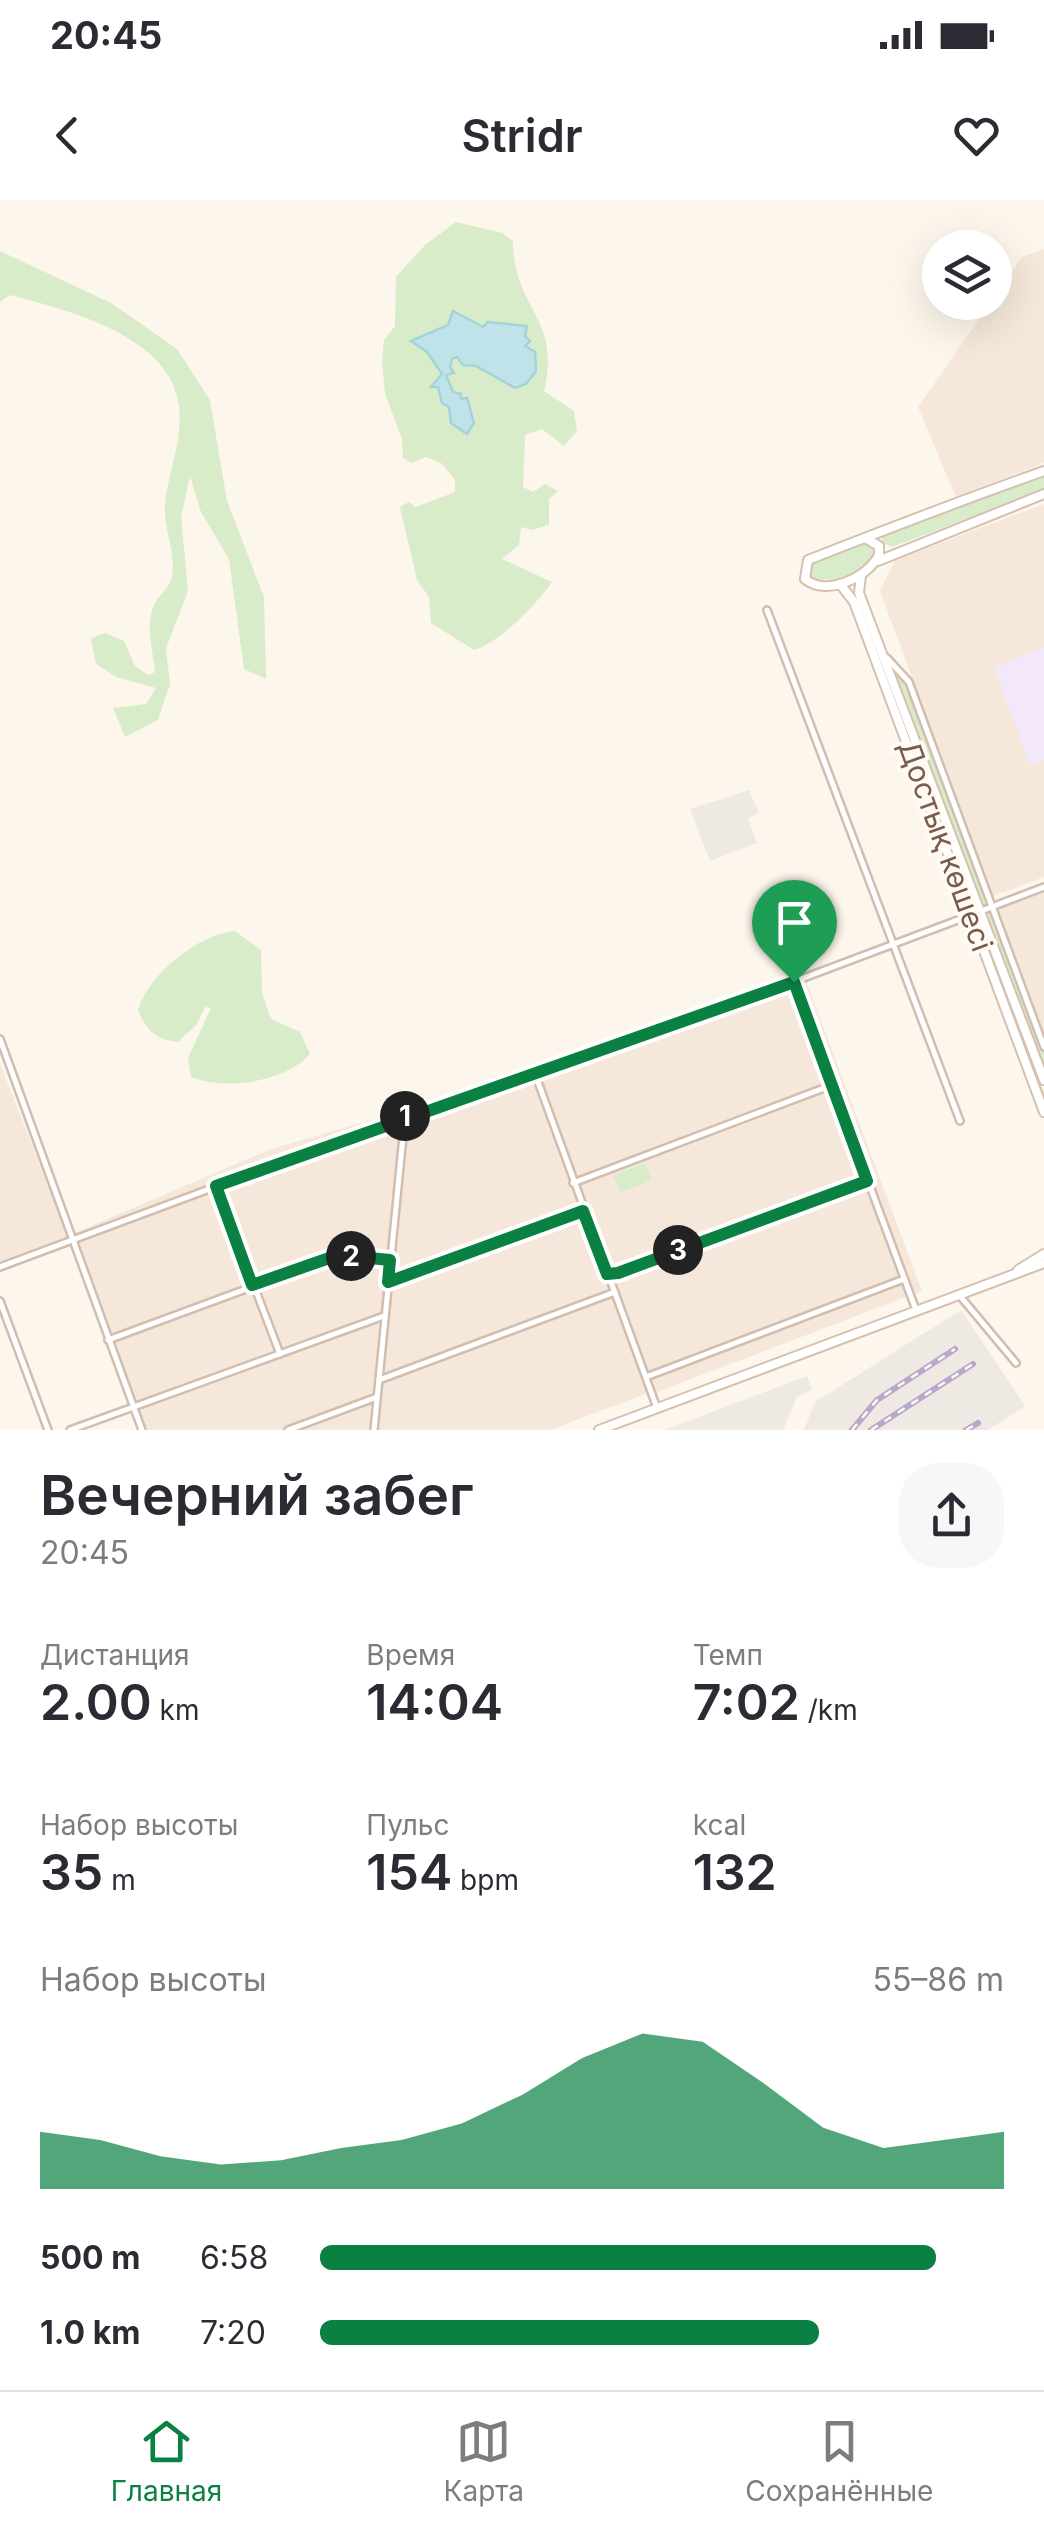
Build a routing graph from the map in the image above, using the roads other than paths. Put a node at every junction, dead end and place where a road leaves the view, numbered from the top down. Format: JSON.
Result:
{"nodes":[{"id":1,"x":1044,"y":470,"type":"edge"},
{"id":2,"x":1044,"y":494,"type":"edge"},
{"id":3,"x":865,"y":538,"type":"junction"},
{"id":4,"x":878,"y":561,"type":"junction"},
{"id":5,"x":860,"y":575,"type":"junction"},
{"id":6,"x":840,"y":584,"type":"junction"},
{"id":7,"x":767,"y":610,"type":"dead end"},
{"id":8,"x":884,"y":656,"type":"junction"},
{"id":9,"x":1044,"y":887,"type":"edge"},
{"id":10,"x":992,"y":907,"type":"junction"},
{"id":11,"x":980,"y":911,"type":"junction"},
{"id":12,"x":970,"y":915,"type":"junction"},
{"id":13,"x":894,"y":945,"type":"junction"},
{"id":14,"x":794,"y":982,"type":"junction"},
{"id":15,"x":0,"y":1039,"type":"edge"},
{"id":16,"x":1044,"y":1048,"type":"edge"},
{"id":17,"x":534,"y":1071,"type":"junction"},
{"id":18,"x":1044,"y":1080,"type":"edge"},
{"id":19,"x":832,"y":1084,"type":"junction"},
{"id":20,"x":1044,"y":1112,"type":"edge"},
{"id":21,"x":405,"y":1116,"type":"junction"},
{"id":22,"x":960,"y":1121,"type":"dead end"},
{"id":23,"x":867,"y":1181,"type":"junction"},
{"id":24,"x":574,"y":1183,"type":"junction"},
{"id":25,"x":216,"y":1186,"type":"junction"},
{"id":26,"x":583,"y":1211,"type":"junction"},
{"id":27,"x":71,"y":1240,"type":"junction"},
{"id":28,"x":1044,"y":1254,"type":"edge"},
{"id":29,"x":390,"y":1260,"type":"junction"},
{"id":30,"x":1044,"y":1263,"type":"edge"},
{"id":31,"x":0,"y":1267,"type":"edge"},
{"id":32,"x":607,"y":1274,"type":"junction"},
{"id":33,"x":904,"y":1278,"type":"junction"},
{"id":34,"x":1010,"y":1279,"type":"junction"},
{"id":35,"x":388,"y":1282,"type":"junction"},
{"id":36,"x":252,"y":1285,"type":"junction"},
{"id":37,"x":615,"y":1292,"type":"junction"},
{"id":38,"x":959,"y":1295,"type":"junction"},
{"id":39,"x":0,"y":1301,"type":"edge"},
{"id":40,"x":916,"y":1310,"type":"junction"},
{"id":41,"x":384,"y":1316,"type":"junction"},
{"id":42,"x":108,"y":1340,"type":"junction"},
{"id":43,"x":280,"y":1354,"type":"junction"},
{"id":44,"x":1016,"y":1362,"type":"dead end"},
{"id":45,"x":646,"y":1377,"type":"junction"},
{"id":46,"x":378,"y":1380,"type":"junction"},
{"id":47,"x":377,"y":1397,"type":"junction"},
{"id":48,"x":134,"y":1407,"type":"junction"},
{"id":49,"x":657,"y":1408,"type":"junction"},
{"id":50,"x":48,"y":1430,"type":"edge"},
{"id":51,"x":70,"y":1430,"type":"edge"},
{"id":52,"x":142,"y":1430,"type":"edge"},
{"id":53,"x":288,"y":1430,"type":"edge"},
{"id":54,"x":374,"y":1430,"type":"edge"},
{"id":55,"x":599,"y":1430,"type":"edge"}],
"edges":[{"from":1,"to":3,"type":"street"},
{"from":2,"to":4,"type":"street"},
{"from":3,"to":4,"type":"street"},
{"from":3,"to":6,"type":"street"},
{"from":4,"to":5,"type":"street"},
{"from":5,"to":6,"type":"street"},
{"from":5,"to":8,"type":"street","name":"Достық көшесі"},
{"from":6,"to":12,"type":"street","name":"Достық көшесі"},
{"from":7,"to":13,"type":"street"},
{"from":8,"to":10,"type":"street"},
{"from":8,"to":11,"type":"street","name":"Достық көшесі"},
{"from":9,"to":10,"type":"street"},
{"from":10,"to":11,"type":"street"},
{"from":10,"to":16,"type":"street"},
{"from":11,"to":12,"type":"street"},
{"from":11,"to":18,"type":"street","name":"Достық көшесі"},
{"from":12,"to":13,"type":"street"},
{"from":12,"to":20,"type":"street","name":"Достық көшесі"},
{"from":13,"to":14,"type":"street"},
{"from":13,"to":22,"type":"street"},
{"from":14,"to":17,"type":"street"},
{"from":14,"to":19,"type":"street"},
{"from":15,"to":27,"type":"street"},
{"from":17,"to":21,"type":"street"},
{"from":17,"to":24,"type":"street"},
{"from":19,"to":23,"type":"street"},
{"from":19,"to":24,"type":"street"},
{"from":21,"to":25,"type":"street"},
{"from":21,"to":29,"type":"street"},
{"from":23,"to":32,"type":"street"},
{"from":23,"to":33,"type":"street"},
{"from":24,"to":26,"type":"street"},
{"from":25,"to":27,"type":"street"},
{"from":25,"to":36,"type":"street"},
{"from":26,"to":32,"type":"street"},
{"from":26,"to":35,"type":"street"},
{"from":27,"to":31,"type":"street"},
{"from":27,"to":42,"type":"street"},
{"from":28,"to":34,"type":"street"},
{"from":29,"to":35,"type":"street"},
{"from":29,"to":36,"type":"street"},
{"from":30,"to":34,"type":"street"},
{"from":32,"to":37,"type":"street"},
{"from":33,"to":40,"type":"street"},
{"from":33,"to":45,"type":"street"},
{"from":34,"to":38,"type":"street"},
{"from":35,"to":41,"type":"street"},
{"from":36,"to":42,"type":"street"},
{"from":36,"to":43,"type":"street"},
{"from":37,"to":45,"type":"street"},
{"from":37,"to":46,"type":"street"},
{"from":38,"to":40,"type":"street"},
{"from":38,"to":44,"type":"street"},
{"from":39,"to":50,"type":"street"},
{"from":40,"to":49,"type":"street"},
{"from":41,"to":43,"type":"street"},
{"from":41,"to":46,"type":"street"},
{"from":42,"to":48,"type":"street"},
{"from":43,"to":48,"type":"street"},
{"from":45,"to":49,"type":"street"},
{"from":46,"to":47,"type":"street"},
{"from":47,"to":53,"type":"street"},
{"from":47,"to":54,"type":"street"},
{"from":48,"to":51,"type":"street"},
{"from":48,"to":52,"type":"street"},
{"from":49,"to":55,"type":"street"}]}
